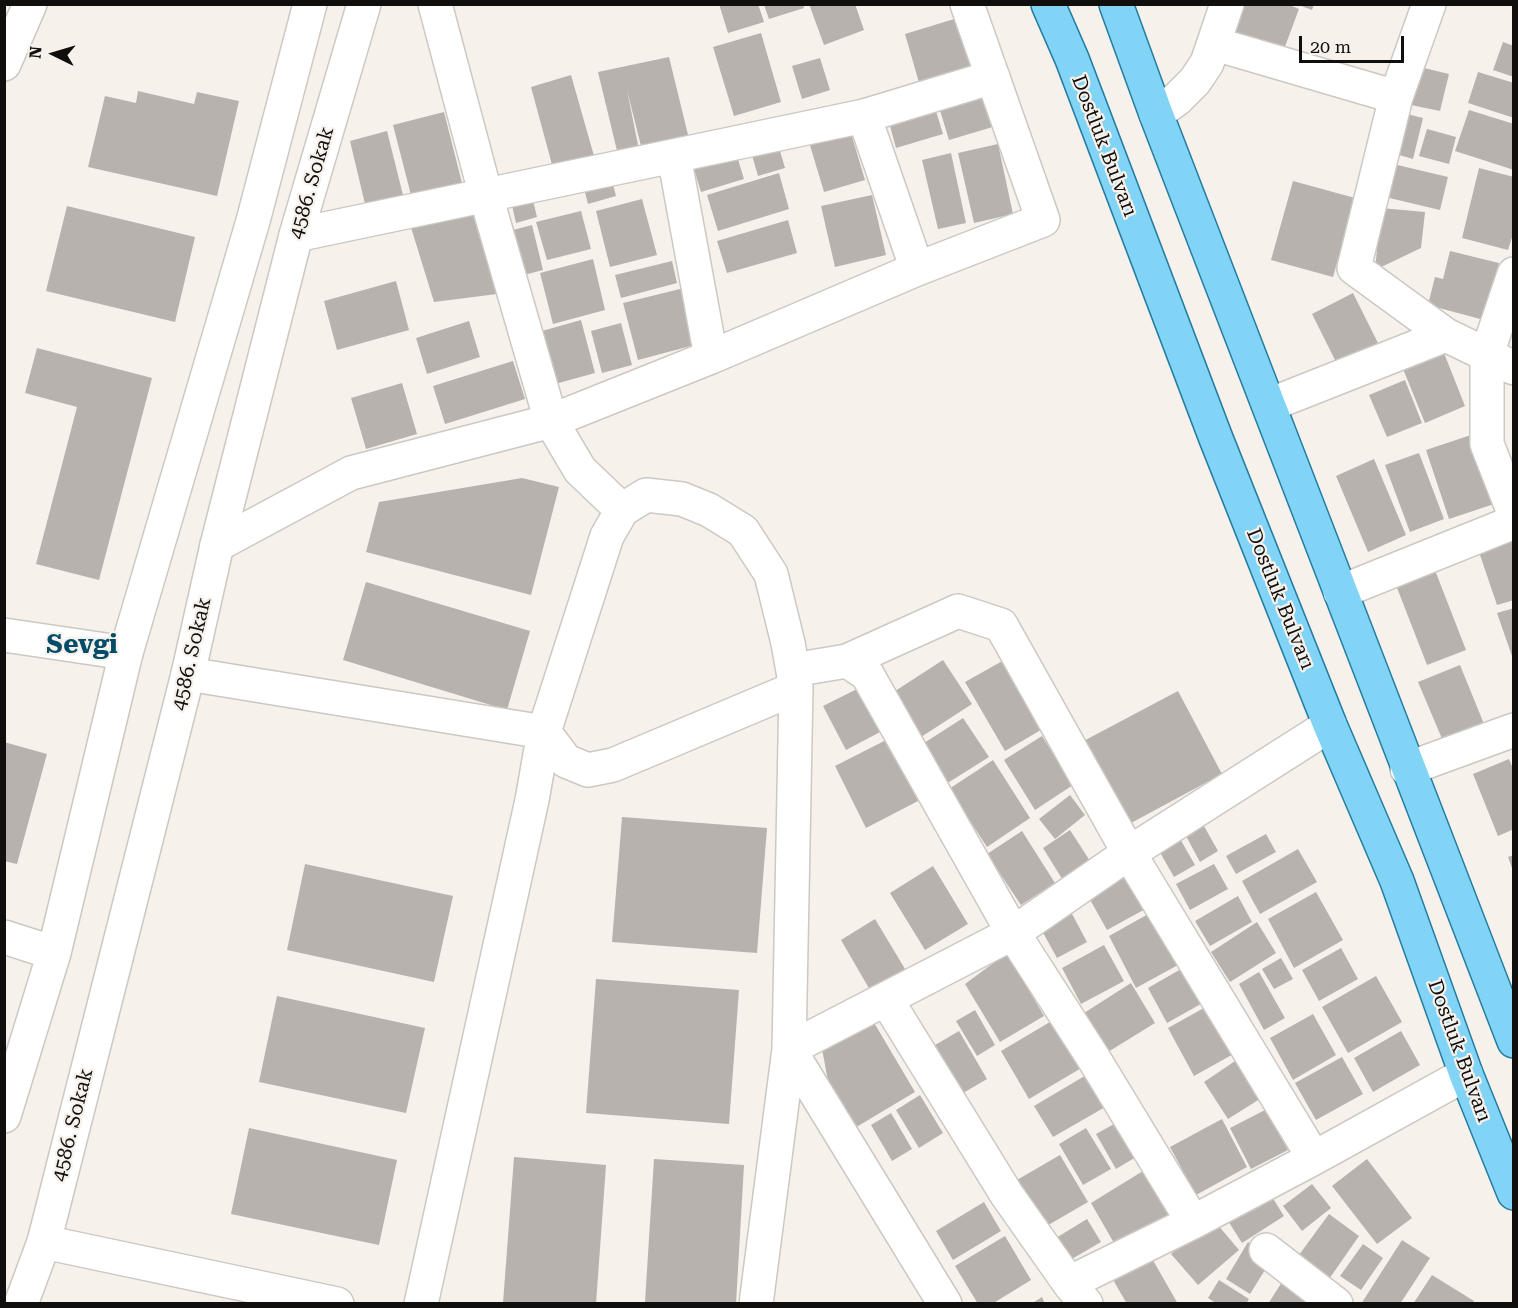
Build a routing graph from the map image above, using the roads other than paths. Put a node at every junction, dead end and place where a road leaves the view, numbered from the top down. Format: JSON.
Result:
{"nodes":[{"id":1,"x":30,"y":4,"type":"edge"},
{"id":2,"x":310,"y":4,"type":"edge"},
{"id":3,"x":364,"y":4,"type":"edge"},
{"id":4,"x":435,"y":4,"type":"edge"},
{"id":5,"x":967,"y":4,"type":"edge"},
{"id":6,"x":1048,"y":4,"type":"edge"},
{"id":7,"x":1116,"y":4,"type":"edge"},
{"id":8,"x":1227,"y":4,"type":"edge"},
{"id":9,"x":1429,"y":4,"type":"edge"},
{"id":10,"x":1215,"y":44,"type":"junction"},
{"id":11,"x":4,"y":64,"type":"edge"},
{"id":12,"x":993,"y":77,"type":"junction"},
{"id":13,"x":1396,"y":97,"type":"junction"},
{"id":14,"x":1156,"y":114,"type":"junction"},
{"id":15,"x":864,"y":116,"type":"junction"},
{"id":16,"x":674,"y":156,"type":"junction"},
{"id":17,"x":486,"y":196,"type":"junction"},
{"id":18,"x":296,"y":235,"type":"junction"},
{"id":19,"x":917,"y":269,"type":"junction"},
{"id":20,"x":1514,"y":274,"type":"edge"},
{"id":21,"x":1446,"y":335,"type":"junction"},
{"id":22,"x":711,"y":357,"type":"junction"},
{"id":23,"x":1500,"y":361,"type":"edge"},
{"id":24,"x":1269,"y":405,"type":"junction"},
{"id":25,"x":551,"y":421,"type":"junction"},
{"id":26,"x":622,"y":510,"type":"junction"},
{"id":27,"x":1514,"y":513,"type":"edge"},
{"id":28,"x":1514,"y":522,"type":"edge"},
{"id":29,"x":217,"y":545,"type":"junction"},
{"id":30,"x":1340,"y":592,"type":"junction"},
{"id":31,"x":4,"y":635,"type":"edge"},
{"id":32,"x":126,"y":653,"type":"junction"},
{"id":33,"x":847,"y":661,"type":"junction"},
{"id":34,"x":188,"y":674,"type":"junction"},
{"id":35,"x":795,"y":679,"type":"junction"},
{"id":36,"x":1330,"y":725,"type":"junction"},
{"id":37,"x":1514,"y":730,"type":"edge"},
{"id":38,"x":544,"y":732,"type":"junction"},
{"id":39,"x":1407,"y":769,"type":"junction"},
{"id":40,"x":1129,"y":852,"type":"junction"},
{"id":41,"x":1013,"y":933,"type":"junction"},
{"id":42,"x":4,"y":937,"type":"edge"},
{"id":43,"x":54,"y":953,"type":"junction"},
{"id":44,"x":886,"y":999,"type":"junction"},
{"id":45,"x":1514,"y":1041,"type":"edge"},
{"id":46,"x":789,"y":1049,"type":"junction"},
{"id":47,"x":1466,"y":1074,"type":"junction"},
{"id":48,"x":4,"y":1116,"type":"edge"},
{"id":49,"x":1314,"y":1158,"type":"junction"},
{"id":50,"x":1514,"y":1193,"type":"edge"},
{"id":51,"x":1193,"y":1222,"type":"junction"},
{"id":52,"x":44,"y":1242,"type":"junction"},
{"id":53,"x":1266,"y":1250,"type":"dead end"},
{"id":54,"x":1078,"y":1293,"type":"edge"},
{"id":55,"x":21,"y":1304,"type":"edge"},
{"id":56,"x":338,"y":1304,"type":"edge"},
{"id":57,"x":421,"y":1304,"type":"edge"},
{"id":58,"x":756,"y":1304,"type":"edge"},
{"id":59,"x":945,"y":1304,"type":"edge"},
{"id":60,"x":1336,"y":1304,"type":"edge"}],
"edges":[{"from":1,"to":11,"type":"street"},
{"from":2,"to":32,"type":"street"},
{"from":3,"to":18,"type":"street","name":"4586. Sokak"},
{"from":4,"to":17,"type":"street"},
{"from":5,"to":12,"type":"street"},
{"from":6,"to":36,"type":"main road","name":"Dostluk Bulvarı"},
{"from":7,"to":14,"type":"main road"},
{"from":8,"to":10,"type":"street"},
{"from":9,"to":13,"type":"street"},
{"from":10,"to":13,"type":"street"},
{"from":10,"to":14,"type":"street"},
{"from":12,"to":15,"type":"street"},
{"from":12,"to":19,"type":"street"},
{"from":13,"to":21,"type":"street"},
{"from":14,"to":24,"type":"main road"},
{"from":15,"to":16,"type":"street"},
{"from":15,"to":19,"type":"street"},
{"from":16,"to":17,"type":"street"},
{"from":16,"to":22,"type":"street"},
{"from":17,"to":18,"type":"street"},
{"from":17,"to":25,"type":"street"},
{"from":18,"to":29,"type":"street","name":"4586. Sokak"},
{"from":19,"to":22,"type":"street"},
{"from":20,"to":23,"type":"street"},
{"from":21,"to":23,"type":"street"},
{"from":21,"to":24,"type":"street"},
{"from":22,"to":25,"type":"street"},
{"from":23,"to":27,"type":"street"},
{"from":24,"to":30,"type":"main road"},
{"from":25,"to":26,"type":"street"},
{"from":25,"to":29,"type":"street"},
{"from":26,"to":35,"type":"street"},
{"from":26,"to":38,"type":"street"},
{"from":28,"to":30,"type":"street"},
{"from":29,"to":34,"type":"street","name":"4586. Sokak"},
{"from":30,"to":39,"type":"main road"},
{"from":31,"to":32,"type":"street"},
{"from":32,"to":43,"type":"street"},
{"from":33,"to":35,"type":"street"},
{"from":33,"to":40,"type":"street"},
{"from":33,"to":41,"type":"street"},
{"from":34,"to":38,"type":"street"},
{"from":34,"to":52,"type":"street","name":"4586. Sokak"},
{"from":35,"to":38,"type":"street"},
{"from":35,"to":46,"type":"street"},
{"from":36,"to":40,"type":"street"},
{"from":36,"to":47,"type":"main road","name":"Dostluk Bulvarı"},
{"from":37,"to":39,"type":"street"},
{"from":38,"to":57,"type":"street"},
{"from":39,"to":45,"type":"main road"},
{"from":40,"to":41,"type":"street"},
{"from":40,"to":49,"type":"street"},
{"from":41,"to":44,"type":"street"},
{"from":41,"to":51,"type":"street"},
{"from":42,"to":43,"type":"street"},
{"from":43,"to":48,"type":"street"},
{"from":44,"to":46,"type":"street"},
{"from":44,"to":54,"type":"street"},
{"from":46,"to":58,"type":"street"},
{"from":46,"to":59,"type":"street"},
{"from":47,"to":49,"type":"street"},
{"from":47,"to":50,"type":"main road","name":"Dostluk Bulvarı"},
{"from":49,"to":51,"type":"street"},
{"from":51,"to":54,"type":"street"},
{"from":52,"to":55,"type":"street","name":"4586. Sokak"},
{"from":52,"to":56,"type":"street"},
{"from":53,"to":60,"type":"street"}]}
